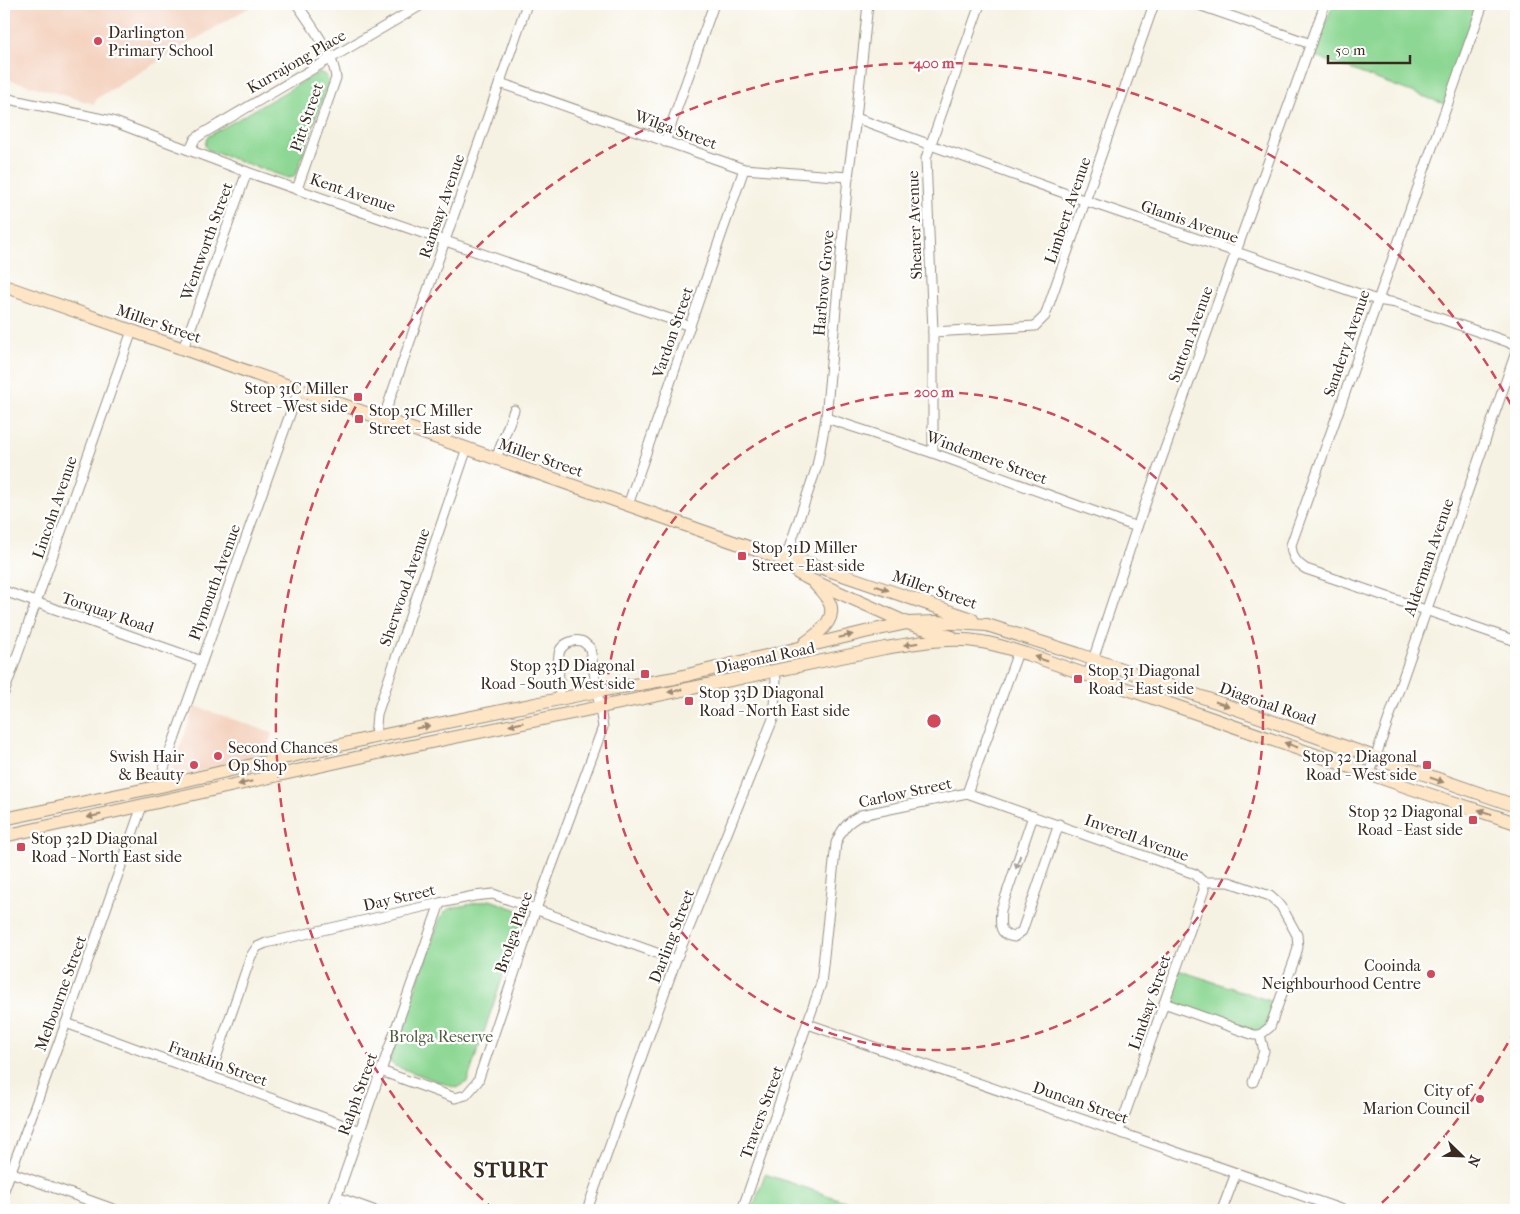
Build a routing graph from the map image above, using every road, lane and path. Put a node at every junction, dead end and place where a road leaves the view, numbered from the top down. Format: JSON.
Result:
{"nodes":[{"id":1,"x":297,"y":4,"type":"edge"},
{"id":2,"x":423,"y":4,"type":"edge"},
{"id":3,"x":527,"y":4,"type":"edge"},
{"id":4,"x":714,"y":4,"type":"edge"},
{"id":5,"x":868,"y":4,"type":"edge"},
{"id":6,"x":980,"y":4,"type":"edge"},
{"id":7,"x":1154,"y":4,"type":"edge"},
{"id":8,"x":1196,"y":4,"type":"edge"},
{"id":9,"x":1325,"y":4,"type":"edge"},
{"id":10,"x":1482,"y":4,"type":"edge"},
{"id":11,"x":1311,"y":44,"type":"junction"},
{"id":12,"x":330,"y":58,"type":"junction"},
{"id":13,"x":500,"y":83,"type":"junction"},
{"id":14,"x":4,"y":98,"type":"edge"},
{"id":15,"x":856,"y":118,"type":"junction"},
{"id":16,"x":665,"y":142,"type":"junction"},
{"id":17,"x":929,"y":145,"type":"junction"},
{"id":18,"x":190,"y":150,"type":"junction"},
{"id":19,"x":744,"y":169,"type":"junction"},
{"id":20,"x":247,"y":172,"type":"junction"},
{"id":21,"x":848,"y":177,"type":"junction"},
{"id":22,"x":297,"y":189,"type":"junction"},
{"id":23,"x":1086,"y":201,"type":"junction"},
{"id":24,"x":445,"y":240,"type":"junction"},
{"id":25,"x":1235,"y":252,"type":"junction"},
{"id":26,"x":4,"y":286,"type":"edge"},
{"id":27,"x":1377,"y":300,"type":"junction"},
{"id":28,"x":690,"y":326,"type":"junction"},
{"id":29,"x":132,"y":331,"type":"junction"},
{"id":30,"x":933,"y":332,"type":"junction"},
{"id":31,"x":1516,"y":347,"type":"edge"},
{"id":32,"x":183,"y":349,"type":"junction"},
{"id":33,"x":1516,"y":352,"type":"edge"},
{"id":34,"x":299,"y":390,"type":"junction"},
{"id":35,"x":514,"y":410,"type":"dead end"},
{"id":36,"x":826,"y":418,"type":"junction"},
{"id":37,"x":383,"y":419,"type":"junction"},
{"id":38,"x":467,"y":448,"type":"junction"},
{"id":39,"x":933,"y":453,"type":"junction"},
{"id":40,"x":496,"y":459,"type":"junction"},
{"id":41,"x":628,"y":505,"type":"junction"},
{"id":42,"x":1137,"y":527,"type":"junction"},
{"id":43,"x":785,"y":560,"type":"junction"},
{"id":44,"x":812,"y":580,"type":"junction"},
{"id":45,"x":4,"y":591,"type":"edge"},
{"id":46,"x":36,"y":602,"type":"junction"},
{"id":47,"x":1426,"y":610,"type":"junction"},
{"id":48,"x":907,"y":623,"type":"junction"},
{"id":49,"x":987,"y":625,"type":"junction"},
{"id":50,"x":959,"y":639,"type":"junction"},
{"id":51,"x":1516,"y":641,"type":"edge"},
{"id":52,"x":798,"y":647,"type":"junction"},
{"id":53,"x":1018,"y":652,"type":"junction"},
{"id":54,"x":770,"y":654,"type":"junction"},
{"id":55,"x":1093,"y":660,"type":"junction"},
{"id":56,"x":202,"y":661,"type":"junction"},
{"id":57,"x":774,"y":672,"type":"junction"},
{"id":58,"x":1088,"y":675,"type":"junction"},
{"id":59,"x":598,"y":691,"type":"junction"},
{"id":60,"x":4,"y":694,"type":"edge"},
{"id":61,"x":560,"y":698,"type":"junction"},
{"id":62,"x":600,"y":706,"type":"junction"},
{"id":63,"x":375,"y":737,"type":"junction"},
{"id":64,"x":378,"y":753,"type":"junction"},
{"id":65,"x":1374,"y":758,"type":"junction"},
{"id":66,"x":1370,"y":773,"type":"junction"},
{"id":67,"x":161,"y":786,"type":"junction"},
{"id":68,"x":141,"y":791,"type":"junction"},
{"id":69,"x":967,"y":793,"type":"junction"},
{"id":70,"x":142,"y":806,"type":"junction"},
{"id":71,"x":1516,"y":806,"type":"edge"},
{"id":72,"x":1033,"y":816,"type":"junction"},
{"id":73,"x":4,"y":820,"type":"edge"},
{"id":74,"x":1516,"y":823,"type":"edge"},
{"id":75,"x":1059,"y":824,"type":"junction"},
{"id":76,"x":4,"y":836,"type":"edge"},
{"id":77,"x":1203,"y":882,"type":"junction"},
{"id":78,"x":440,"y":903,"type":"junction"},
{"id":79,"x":536,"y":908,"type":"junction"},
{"id":80,"x":676,"y":960,"type":"junction"},
{"id":81,"x":1164,"y":1003,"type":"junction"},
{"id":82,"x":66,"y":1023,"type":"junction"},
{"id":83,"x":808,"y":1024,"type":"junction"},
{"id":84,"x":1260,"y":1035,"type":"junction"},
{"id":85,"x":381,"y":1071,"type":"junction"},
{"id":86,"x":210,"y":1076,"type":"junction"},
{"id":87,"x":1253,"y":1082,"type":"dead end"},
{"id":88,"x":360,"y":1131,"type":"junction"},
{"id":89,"x":1119,"y":1131,"type":"junction"},
{"id":90,"x":10,"y":1172,"type":"junction"},
{"id":91,"x":1236,"y":1173,"type":"junction"},
{"id":92,"x":4,"y":1190,"type":"edge"},
{"id":93,"x":337,"y":1197,"type":"junction"},
{"id":94,"x":116,"y":1210,"type":"edge"},
{"id":95,"x":332,"y":1210,"type":"edge"},
{"id":96,"x":373,"y":1210,"type":"edge"},
{"id":97,"x":587,"y":1210,"type":"edge"},
{"id":98,"x":742,"y":1210,"type":"edge"},
{"id":99,"x":1222,"y":1210,"type":"edge"},
{"id":100,"x":1343,"y":1210,"type":"edge"}],
"edges":[{"from":1,"to":12,"type":"street","name":"Pitt Street"},
{"from":2,"to":12,"type":"street","name":"Kurrajong Place"},
{"from":3,"to":13,"type":"street","name":"Ramsay Avenue"},
{"from":4,"to":16,"type":"street"},
{"from":5,"to":15,"type":"street","name":"Harbrow Grove"},
{"from":6,"to":17,"type":"street","name":"Shearer Avenue"},
{"from":7,"to":23,"type":"street","name":"Limbert Avenue"},
{"from":8,"to":11,"type":"street"},
{"from":9,"to":11,"type":"street","name":"Sutton Avenue"},
{"from":10,"to":27,"type":"street","name":"Sandery Avenue"},
{"from":11,"to":25,"type":"street","name":"Sutton Avenue"},
{"from":12,"to":18,"type":"street","name":"Kurrajong Place"},
{"from":12,"to":22,"type":"street","name":"Pitt Street"},
{"from":13,"to":16,"type":"street","name":"Wilga Street"},
{"from":13,"to":24,"type":"street","name":"Ramsay Avenue"},
{"from":14,"to":18,"type":"street","name":"Kent Avenue"},
{"from":15,"to":17,"type":"street","name":"Glamis Avenue"},
{"from":15,"to":21,"type":"street","name":"Harbrow Grove"},
{"from":16,"to":19,"type":"street","name":"Wilga Street"},
{"from":17,"to":23,"type":"street","name":"Glamis Avenue"},
{"from":17,"to":30,"type":"street","name":"Shearer Avenue"},
{"from":18,"to":20,"type":"street","name":"Kent Avenue"},
{"from":19,"to":21,"type":"street","name":"Wilga Street"},
{"from":19,"to":28,"type":"street","name":"Vardon Street"},
{"from":20,"to":22,"type":"street","name":"Kent Avenue"},
{"from":20,"to":32,"type":"street","name":"Wentworth Street"},
{"from":21,"to":36,"type":"street","name":"Harbrow Grove"},
{"from":22,"to":24,"type":"street","name":"Kent Avenue"},
{"from":23,"to":25,"type":"street","name":"Glamis Avenue"},
{"from":23,"to":30,"type":"street","name":"Limbert Avenue"},
{"from":24,"to":28,"type":"street","name":"Kent Avenue"},
{"from":24,"to":37,"type":"street","name":"Ramsay Avenue"},
{"from":25,"to":27,"type":"street","name":"Glamis Avenue"},
{"from":25,"to":42,"type":"street","name":"Sutton Avenue"},
{"from":26,"to":29,"type":"main road","name":"Miller Street"},
{"from":27,"to":31,"type":"street","name":"Glamis Avenue"},
{"from":27,"to":47,"type":"street","name":"Sandery Avenue"},
{"from":28,"to":41,"type":"street","name":"Vardon Street"},
{"from":29,"to":32,"type":"main road","name":"Miller Street"},
{"from":29,"to":46,"type":"street","name":"Lincoln Avenue"},
{"from":30,"to":39,"type":"street","name":"Shearer Avenue"},
{"from":32,"to":34,"type":"main road","name":"Miller Street"},
{"from":33,"to":47,"type":"street","name":"Alderman Avenue"},
{"from":34,"to":37,"type":"main road","name":"Miller Street"},
{"from":34,"to":56,"type":"street","name":"Plymouth Avenue"},
{"from":35,"to":40,"type":"street"},
{"from":36,"to":39,"type":"street","name":"Windemere Street"},
{"from":36,"to":43,"type":"street","name":"Harbrow Grove"},
{"from":37,"to":38,"type":"main road","name":"Miller Street"},
{"from":38,"to":40,"type":"main road","name":"Miller Street"},
{"from":38,"to":63,"type":"street","name":"Sherwood Avenue"},
{"from":39,"to":42,"type":"street","name":"Windemere Street"},
{"from":40,"to":41,"type":"main road","name":"Miller Street"},
{"from":41,"to":43,"type":"main road","name":"Miller Street"},
{"from":42,"to":55,"type":"street","name":"Sutton Avenue"},
{"from":43,"to":44,"type":"main road","name":"Miller Street"},
{"from":43,"to":49,"type":"main road","name":"Miller Street","one_way":true},
{"from":44,"to":48,"type":"main road","name":"Miller Street"},
{"from":44,"to":52,"type":"main road"},
{"from":45,"to":46,"type":"street","name":"Torquay Road"},
{"from":46,"to":56,"type":"street","name":"Torquay Road"},
{"from":46,"to":60,"type":"street","name":"Lincoln Avenue"},
{"from":47,"to":51,"type":"street"},
{"from":47,"to":65,"type":"street","name":"Alderman Avenue"},
{"from":48,"to":49,"type":"main road","name":"Diagonal Road"},
{"from":48,"to":50,"type":"main road","name":"Miller Street"},
{"from":52,"to":48,"type":"main road","name":"Diagonal Road","one_way":true},
{"from":49,"to":55,"type":"main road","name":"Diagonal Road"},
{"from":50,"to":53,"type":"main road","name":"Diagonal Road"},
{"from":50,"to":57,"type":"main road","name":"Diagonal Road","one_way":true},
{"from":52,"to":54,"type":"main road","name":"Diagonal Road"},
{"from":58,"to":53,"type":"main road","name":"Diagonal Road","one_way":true},
{"from":53,"to":69,"type":"street","name":"Carlow Street"},
{"from":54,"to":57,"type":"main road"},
{"from":54,"to":59,"type":"main road","name":"Diagonal Road"},
{"from":55,"to":58,"type":"street","name":"Sutton Avenue"},
{"from":55,"to":65,"type":"main road","name":"Diagonal Road","one_way":true},
{"from":56,"to":67,"type":"street","name":"Plymouth Avenue"},
{"from":57,"to":62,"type":"main road","name":"Diagonal Road","one_way":true},
{"from":57,"to":80,"type":"street","name":"Darling Street"},
{"from":66,"to":58,"type":"main road","name":"Diagonal Road","one_way":true},
{"from":59,"to":61,"type":"main road","name":"Diagonal Road"},
{"from":59,"to":61,"type":"street"},
{"from":59,"to":62,"type":"street","name":"Brolga Place"},
{"from":63,"to":61,"type":"main road","name":"Diagonal Road","one_way":true},
{"from":62,"to":64,"type":"main road","name":"Diagonal Road","one_way":true},
{"from":62,"to":79,"type":"street","name":"Brolga Place"},
{"from":63,"to":64,"type":"main road"},
{"from":63,"to":67,"type":"main road","name":"Diagonal Road"},
{"from":64,"to":70,"type":"main road","name":"Diagonal Road","one_way":true},
{"from":65,"to":66,"type":"street","name":"Alderman Avenue"},
{"from":65,"to":71,"type":"main road","name":"Diagonal Road","one_way":true},
{"from":74,"to":66,"type":"main road","name":"Diagonal Road","one_way":true},
{"from":67,"to":68,"type":"main road","name":"Diagonal Road"},
{"from":68,"to":70,"type":"main road"},
{"from":68,"to":73,"type":"main road","name":"Diagonal Road"},
{"from":69,"to":72,"type":"street","name":"Inverell Avenue"},
{"from":69,"to":83,"type":"street","name":"Carlow Street"},
{"from":70,"to":76,"type":"main road","name":"Diagonal Road","one_way":true},
{"from":70,"to":82,"type":"street","name":"Melbourne Street"},
{"from":72,"to":75,"type":"street","name":"Inverell Avenue"},
{"from":72,"to":75,"type":"street","name":"Inverell Avenue","one_way":true},
{"from":75,"to":77,"type":"street","name":"Inverell Avenue"},
{"from":77,"to":81,"type":"street","name":"Lindsay Street"},
{"from":77,"to":84,"type":"street"},
{"from":78,"to":79,"type":"street","name":"Day Street"},
{"from":78,"to":85,"type":"street","name":"Ralph Street"},
{"from":78,"to":86,"type":"street","name":"Day Street"},
{"from":79,"to":80,"type":"street","name":"Day Street"},
{"from":79,"to":85,"type":"street","name":"Brolga Place"},
{"from":80,"to":97,"type":"street","name":"Darling Street"},
{"from":81,"to":84,"type":"street"},
{"from":81,"to":89,"type":"street","name":"Lindsay Street"},
{"from":82,"to":86,"type":"street","name":"Franklin Street"},
{"from":82,"to":90,"type":"street","name":"Melbourne Street"},
{"from":83,"to":89,"type":"street","name":"Duncan Street"},
{"from":83,"to":98,"type":"street","name":"Travers Street"},
{"from":84,"to":87,"type":"street"},
{"from":85,"to":88,"type":"street","name":"Ralph Street"},
{"from":86,"to":88,"type":"street","name":"Franklin Street"},
{"from":88,"to":93,"type":"street","name":"Ralph Street"},
{"from":89,"to":91,"type":"street","name":"Duncan Street"},
{"from":90,"to":92,"type":"street","name":"Melbourne Street"},
{"from":90,"to":94,"type":"street"},
{"from":91,"to":99,"type":"street"},
{"from":91,"to":100,"type":"street","name":"Duncan Street"},
{"from":93,"to":95,"type":"street","name":"Ralph Street"},
{"from":93,"to":96,"type":"street"}]}
